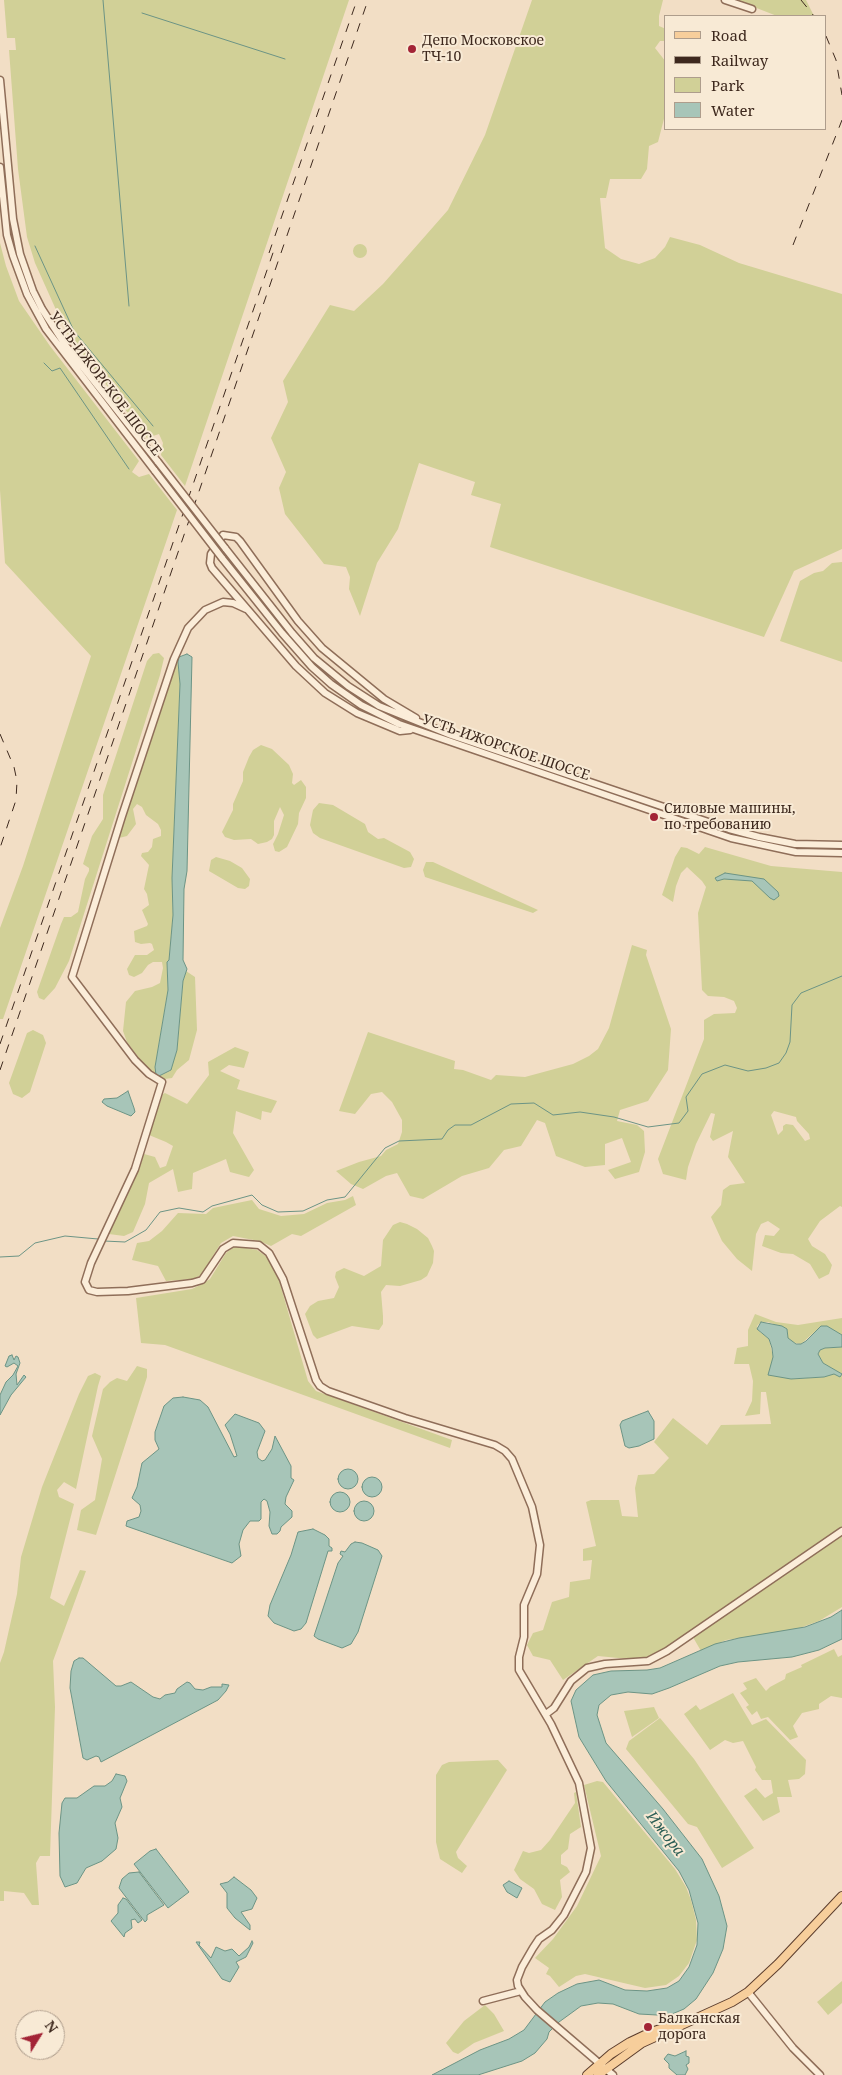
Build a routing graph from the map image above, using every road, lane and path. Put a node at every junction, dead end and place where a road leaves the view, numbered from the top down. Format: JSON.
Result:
{"nodes":[{"id":1,"x":725,"y":0,"type":"edge"},
{"id":2,"x":752,"y":9,"type":"dead end"},
{"id":3,"x":0,"y":80,"type":"edge"},
{"id":4,"x":0,"y":167,"type":"edge"},
{"id":5,"x":228,"y":588,"type":"junction"},
{"id":6,"x":223,"y":602,"type":"junction"},
{"id":7,"x":246,"y":609,"type":"junction"},
{"id":8,"x":426,"y":726,"type":"junction"},
{"id":9,"x":412,"y":730,"type":"junction"},
{"id":10,"x":842,"y":845,"type":"edge"},
{"id":11,"x":842,"y":854,"type":"edge"},
{"id":12,"x":842,"y":1531,"type":"edge"},
{"id":13,"x":546,"y":1714,"type":"junction"},
{"id":14,"x":842,"y":1896,"type":"edge"},
{"id":15,"x":521,"y":1991,"type":"junction"},
{"id":16,"x":748,"y":1992,"type":"junction"},
{"id":17,"x":483,"y":2001,"type":"dead end"},
{"id":18,"x":602,"y":2066,"type":"junction"},
{"id":19,"x":586,"y":2075,"type":"edge"},
{"id":20,"x":598,"y":2075,"type":"edge"},
{"id":21,"x":613,"y":2075,"type":"edge"},
{"id":22,"x":820,"y":2075,"type":"edge"}],
"edges":[{"from":1,"to":2,"type":"street"},
{"from":3,"to":8,"type":"street","name":"УСТЬ-ИЖОРСКОЕ ШОССЕ","bridge":true},
{"from":4,"to":9,"type":"street","name":"УСТЬ-ИЖОРСКОЕ ШОССЕ","bridge":true},
{"from":5,"to":6,"type":"street"},
{"from":5,"to":7,"type":"street"},
{"from":5,"to":8,"type":"street"},
{"from":6,"to":7,"type":"street"},
{"from":6,"to":13,"type":"street"},
{"from":7,"to":9,"type":"street"},
{"from":8,"to":10,"type":"street","name":"УСТЬ-ИЖОРСКОЕ ШОССЕ"},
{"from":9,"to":11,"type":"street","name":"УСТЬ-ИЖОРСКОЕ ШОССЕ"},
{"from":12,"to":13,"type":"street"},
{"from":13,"to":15,"type":"street"},
{"from":14,"to":16,"type":"main road"},
{"from":15,"to":17,"type":"street"},
{"from":15,"to":18,"type":"street"},
{"from":16,"to":18,"type":"main road"},
{"from":16,"to":22,"type":"street"},
{"from":18,"to":19,"type":"main road"},
{"from":18,"to":20,"type":"main road"},
{"from":18,"to":21,"type":"street"}]}
